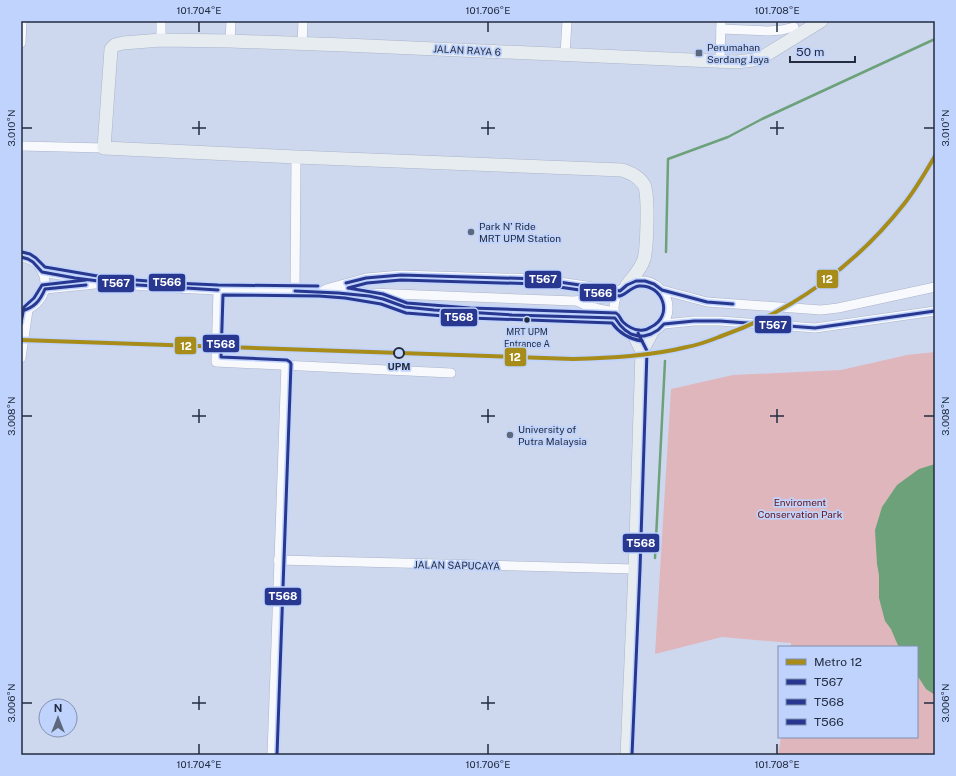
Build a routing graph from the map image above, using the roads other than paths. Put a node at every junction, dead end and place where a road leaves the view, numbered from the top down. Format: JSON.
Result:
{"nodes":[{"id":1,"x":22,"y":21,"type":"edge"},
{"id":2,"x":161,"y":21,"type":"edge"},
{"id":3,"x":231,"y":21,"type":"edge"},
{"id":4,"x":303,"y":21,"type":"edge"},
{"id":5,"x":567,"y":21,"type":"edge"},
{"id":6,"x":821,"y":21,"type":"edge"},
{"id":7,"x":721,"y":25,"type":"edge"},
{"id":8,"x":795,"y":27,"type":"edge"},
{"id":9,"x":161,"y":40,"type":"junction"},
{"id":10,"x":230,"y":41,"type":"junction"},
{"id":11,"x":21,"y":43,"type":"edge"},
{"id":12,"x":302,"y":44,"type":"junction"},
{"id":13,"x":566,"y":55,"type":"junction"},
{"id":14,"x":720,"y":62,"type":"junction"},
{"id":15,"x":21,"y":146,"type":"edge"},
{"id":16,"x":104,"y":148,"type":"junction"},
{"id":17,"x":296,"y":157,"type":"junction"},
{"id":18,"x":21,"y":257,"type":"edge"},
{"id":19,"x":42,"y":272,"type":"junction"},
{"id":20,"x":108,"y":283,"type":"junction"},
{"id":21,"x":935,"y":286,"type":"edge"},
{"id":22,"x":44,"y":289,"type":"junction"},
{"id":23,"x":218,"y":290,"type":"junction"},
{"id":24,"x":662,"y":290,"type":"junction"},
{"id":25,"x":295,"y":291,"type":"junction"},
{"id":26,"x":319,"y":291,"type":"junction"},
{"id":27,"x":621,"y":291,"type":"junction"},
{"id":28,"x":346,"y":293,"type":"junction"},
{"id":29,"x":574,"y":300,"type":"junction"},
{"id":30,"x":24,"y":310,"type":"edge"},
{"id":31,"x":935,"y":311,"type":"edge"},
{"id":32,"x":615,"y":315,"type":"junction"},
{"id":33,"x":664,"y":324,"type":"junction"},
{"id":34,"x":651,"y":334,"type":"junction"},
{"id":35,"x":634,"y":335,"type":"junction"},
{"id":36,"x":642,"y":351,"type":"junction"},
{"id":37,"x":21,"y":358,"type":"edge"},
{"id":38,"x":286,"y":365,"type":"junction"},
{"id":39,"x":451,"y":373,"type":"dead end"},
{"id":40,"x":278,"y":560,"type":"junction"},
{"id":41,"x":635,"y":569,"type":"junction"},
{"id":42,"x":272,"y":755,"type":"edge"},
{"id":43,"x":627,"y":755,"type":"edge"}],
"edges":[{"from":1,"to":11,"type":"street"},
{"from":2,"to":9,"type":"street"},
{"from":3,"to":10,"type":"street"},
{"from":4,"to":12,"type":"street"},
{"from":5,"to":13,"type":"street"},
{"from":6,"to":8,"type":"street","name":"JALAN RAYA 6"},
{"from":7,"to":8,"type":"street"},
{"from":7,"to":14,"type":"street"},
{"from":8,"to":14,"type":"street","name":"JALAN RAYA 6"},
{"from":9,"to":10,"type":"street","name":"JALAN RAYA 6"},
{"from":9,"to":16,"type":"street","name":"JALAN RAYA 6"},
{"from":10,"to":12,"type":"street","name":"JALAN RAYA 6"},
{"from":12,"to":13,"type":"street","name":"JALAN RAYA 6"},
{"from":13,"to":14,"type":"street","name":"JALAN RAYA 6"},
{"from":15,"to":16,"type":"street"},
{"from":16,"to":17,"type":"street"},
{"from":17,"to":25,"type":"street"},
{"from":17,"to":27,"type":"street"},
{"from":18,"to":19,"type":"street"},
{"from":19,"to":20,"type":"street"},
{"from":19,"to":22,"type":"street"},
{"from":20,"to":22,"type":"street"},
{"from":20,"to":23,"type":"street"},
{"from":21,"to":24,"type":"street"},
{"from":22,"to":30,"type":"street"},
{"from":23,"to":25,"type":"street"},
{"from":23,"to":38,"type":"street"},
{"from":24,"to":27,"type":"street"},
{"from":24,"to":33,"type":"street"},
{"from":25,"to":26,"type":"street"},
{"from":26,"to":27,"type":"street"},
{"from":26,"to":28,"type":"street"},
{"from":27,"to":29,"type":"street"},
{"from":27,"to":32,"type":"street"},
{"from":28,"to":29,"type":"street"},
{"from":28,"to":32,"type":"street"},
{"from":29,"to":32,"type":"street"},
{"from":30,"to":37,"type":"street"},
{"from":31,"to":33,"type":"street"},
{"from":32,"to":35,"type":"street"},
{"from":33,"to":34,"type":"street"},
{"from":34,"to":35,"type":"street"},
{"from":34,"to":36,"type":"street"},
{"from":35,"to":36,"type":"street"},
{"from":36,"to":41,"type":"street"},
{"from":38,"to":39,"type":"street"},
{"from":38,"to":40,"type":"street"},
{"from":40,"to":41,"type":"street","name":"JALAN SAPUCAYA"},
{"from":40,"to":42,"type":"street"},
{"from":41,"to":43,"type":"street"}]}
